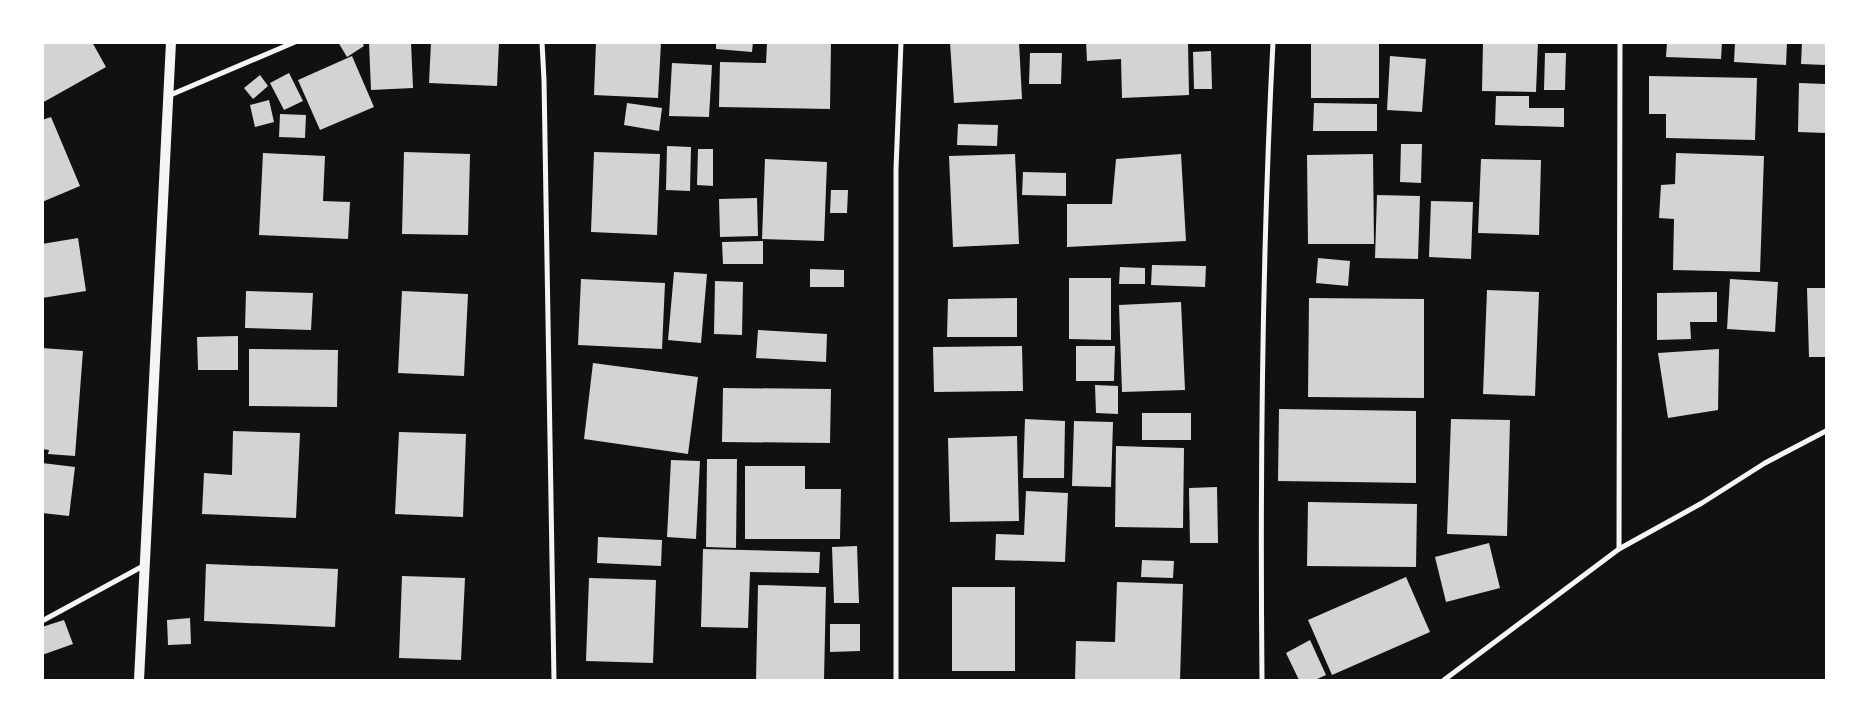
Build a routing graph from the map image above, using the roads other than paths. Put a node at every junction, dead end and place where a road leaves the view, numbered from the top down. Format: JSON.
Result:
{"nodes":[{"id":1,"x":171,"y":42,"type":"edge"},
{"id":2,"x":296,"y":42,"type":"edge"},
{"id":3,"x":542,"y":42,"type":"edge"},
{"id":4,"x":901,"y":42,"type":"edge"},
{"id":5,"x":1274,"y":42,"type":"edge"},
{"id":6,"x":1620,"y":42,"type":"edge"},
{"id":7,"x":167,"y":96,"type":"junction"},
{"id":8,"x":1826,"y":432,"type":"edge"},
{"id":9,"x":1619,"y":549,"type":"junction"},
{"id":10,"x":145,"y":565,"type":"junction"},
{"id":11,"x":42,"y":621,"type":"edge"},
{"id":12,"x":139,"y":680,"type":"edge"},
{"id":13,"x":554,"y":680,"type":"edge"},
{"id":14,"x":896,"y":680,"type":"edge"},
{"id":15,"x":1262,"y":680,"type":"edge"},
{"id":16,"x":1444,"y":680,"type":"edge"}],
"edges":[{"from":1,"to":7,"type":"main road"},
{"from":2,"to":7,"type":"street"},
{"from":3,"to":13,"type":"street"},
{"from":4,"to":14,"type":"street"},
{"from":5,"to":15,"type":"street"},
{"from":6,"to":9,"type":"street"},
{"from":7,"to":10,"type":"main road"},
{"from":8,"to":9,"type":"street"},
{"from":9,"to":16,"type":"street"},
{"from":10,"to":11,"type":"street"},
{"from":10,"to":12,"type":"main road"}]}
